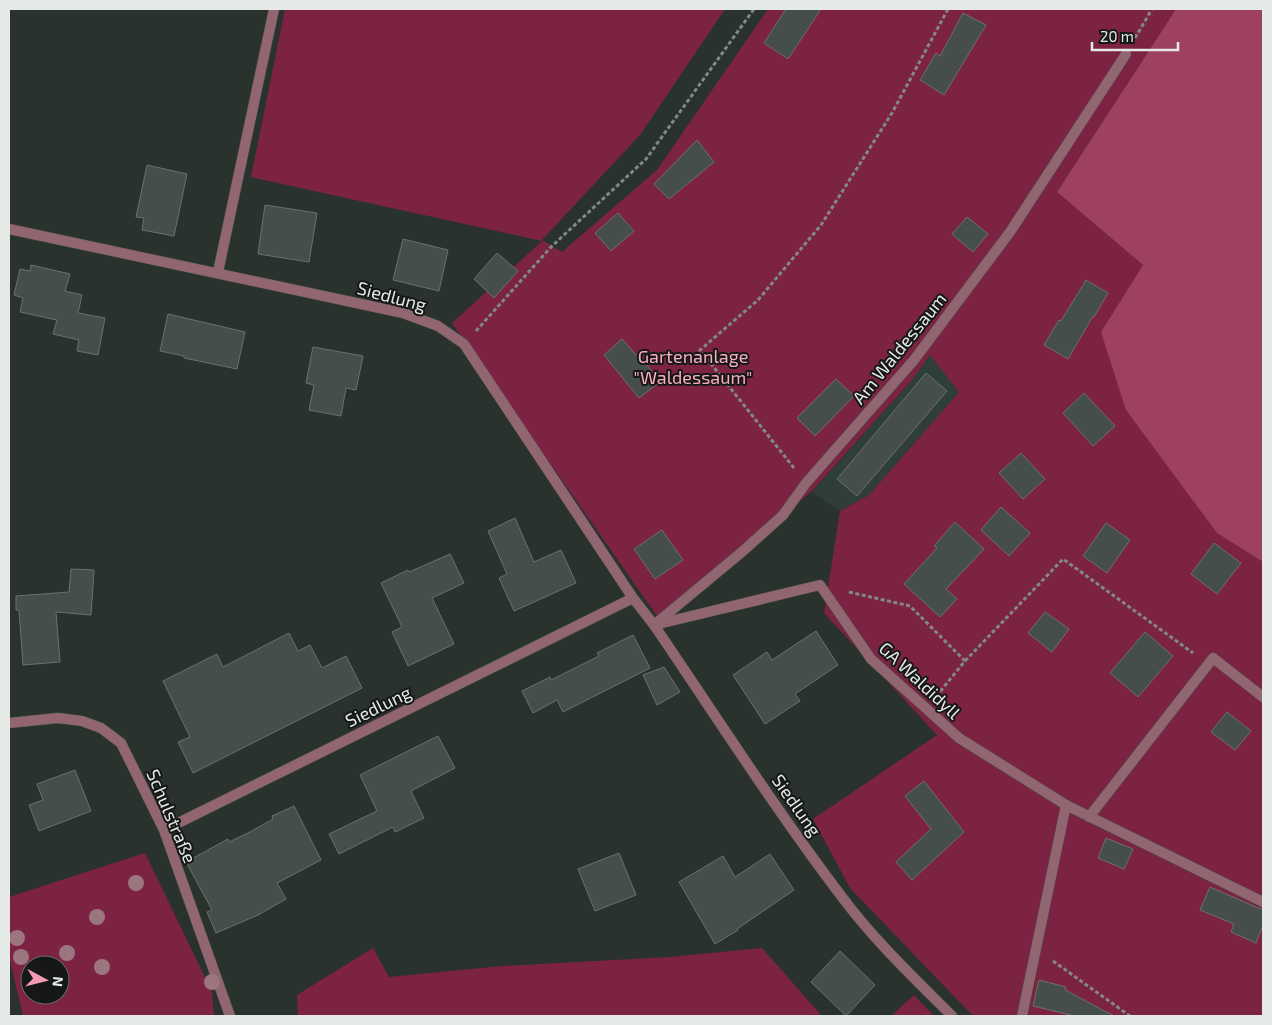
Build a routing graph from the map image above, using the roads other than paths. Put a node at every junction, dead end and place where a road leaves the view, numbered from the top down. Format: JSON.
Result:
{"nodes":[{"id":1,"x":274,"y":9,"type":"edge"},
{"id":2,"x":1126,"y":54,"type":"road end"},
{"id":3,"x":9,"y":229,"type":"edge"},
{"id":4,"x":218,"y":272,"type":"junction"},
{"id":5,"x":633,"y":598,"type":"junction"},
{"id":6,"x":654,"y":625,"type":"junction"},
{"id":7,"x":1263,"y":697,"type":"edge"},
{"id":8,"x":9,"y":723,"type":"edge"},
{"id":9,"x":1066,"y":805,"type":"junction"},
{"id":10,"x":1089,"y":817,"type":"junction"},
{"id":11,"x":164,"y":830,"type":"junction"},
{"id":12,"x":1263,"y":902,"type":"edge"},
{"id":13,"x":230,"y":1016,"type":"edge"},
{"id":14,"x":952,"y":1016,"type":"edge"},
{"id":15,"x":1022,"y":1016,"type":"edge"}],
"edges":[{"from":1,"to":4,"type":"street"},
{"from":2,"to":6,"type":"street","name":"Am Waldessaum"},
{"from":3,"to":4,"type":"street","name":"Siedlung"},
{"from":4,"to":5,"type":"street","name":"Siedlung"},
{"from":5,"to":6,"type":"street","name":"Siedlung"},
{"from":5,"to":11,"type":"street","name":"Siedlung"},
{"from":6,"to":9,"type":"street","name":"GA Waldidyll"},
{"from":6,"to":14,"type":"street","name":"Siedlung"},
{"from":7,"to":10,"type":"street"},
{"from":8,"to":11,"type":"street","name":"Schulstraße"},
{"from":9,"to":10,"type":"street","name":"GA Waldidyll"},
{"from":9,"to":15,"type":"street"},
{"from":10,"to":12,"type":"street","name":"GA Waldidyll"},
{"from":11,"to":13,"type":"street","name":"Schulstraße"}]}
